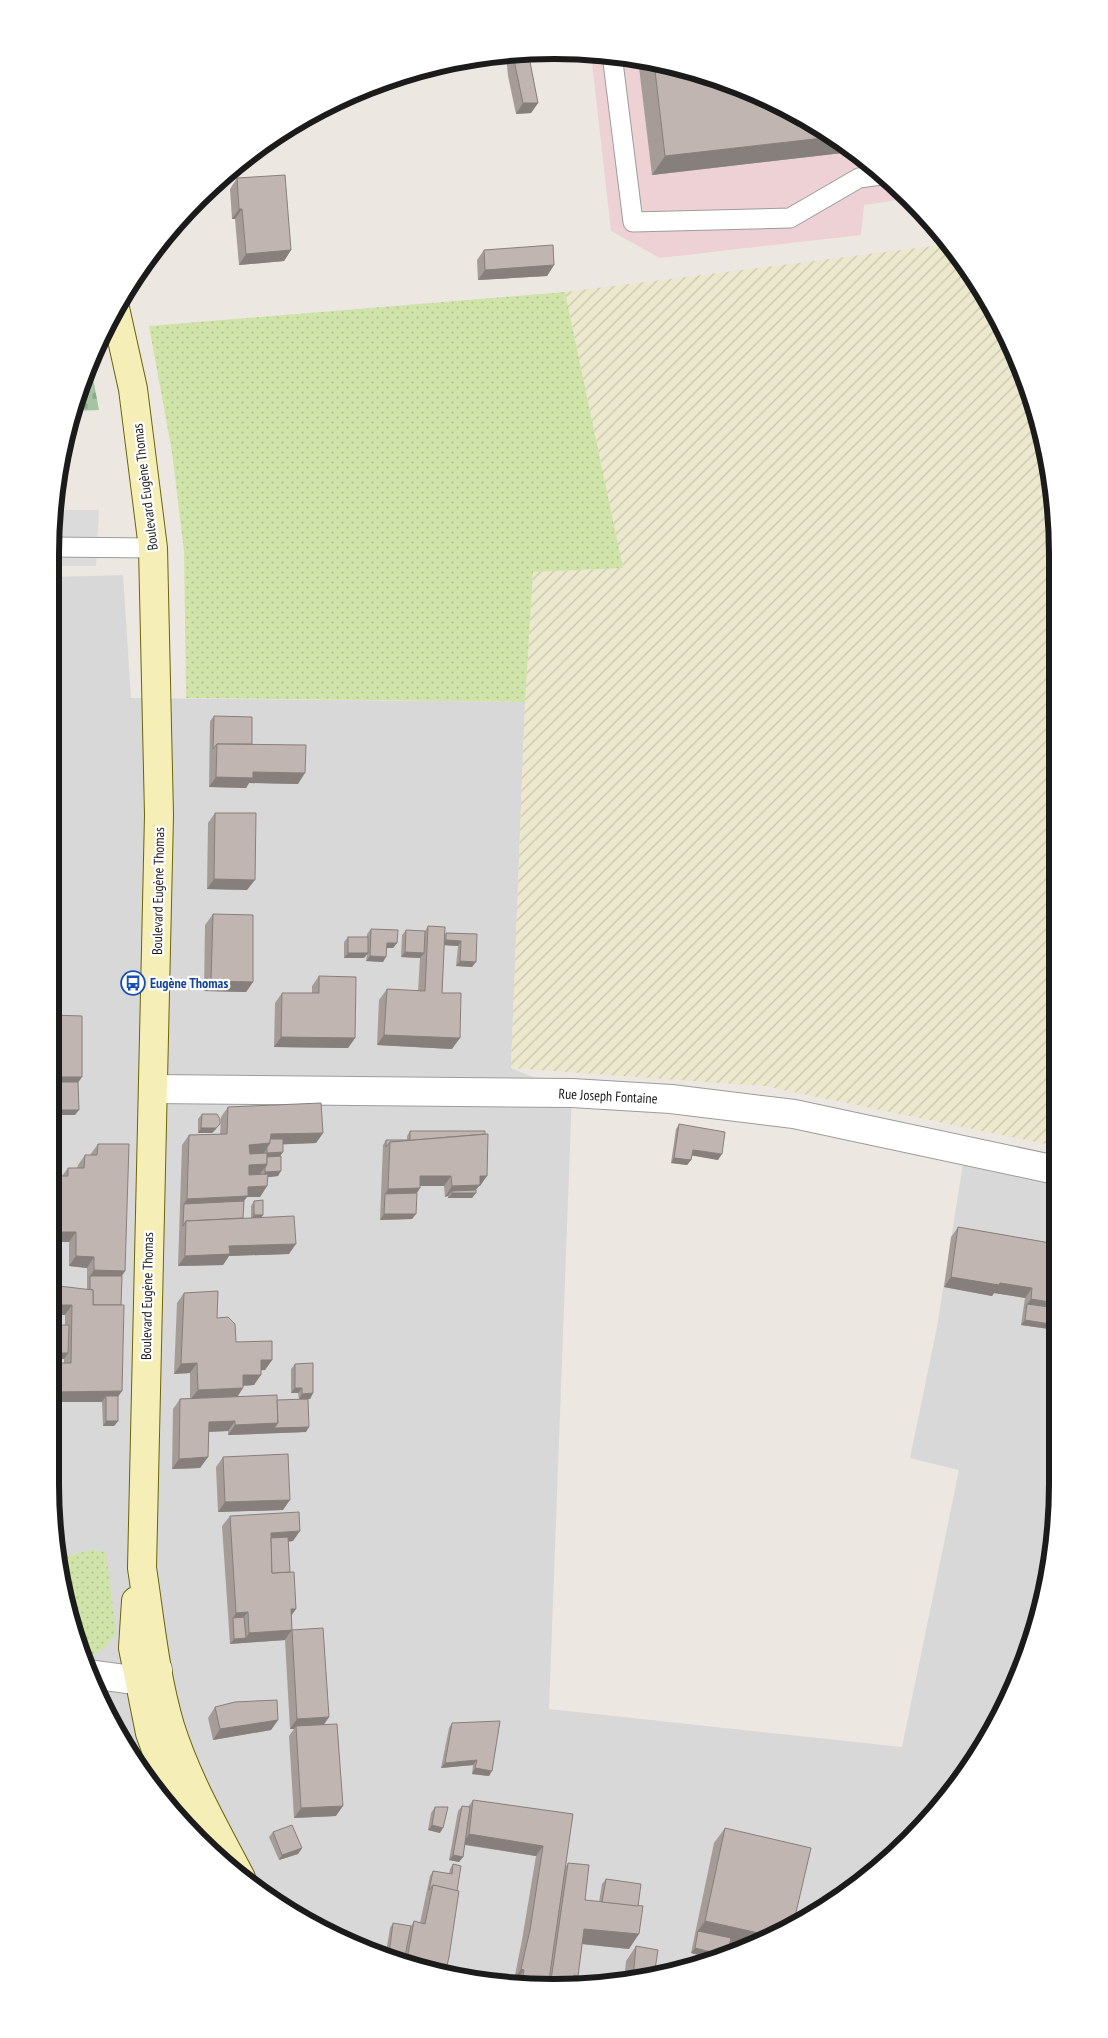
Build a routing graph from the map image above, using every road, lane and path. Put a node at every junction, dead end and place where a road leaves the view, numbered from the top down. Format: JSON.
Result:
{"nodes":[{"id":1,"x":613,"y":62,"type":"edge"},
{"id":2,"x":874,"y":176,"type":"edge"},
{"id":3,"x":118,"y":320,"type":"edge"},
{"id":4,"x":59,"y":547,"type":"edge"},
{"id":5,"x":153,"y":548,"type":"junction"},
{"id":6,"x":153,"y":1088,"type":"junction"},
{"id":7,"x":1049,"y":1169,"type":"edge"},
{"id":8,"x":148,"y":1673,"type":"junction"},
{"id":9,"x":96,"y":1675,"type":"edge"},
{"id":10,"x":182,"y":1811,"type":"edge"},
{"id":11,"x":231,"y":1859,"type":"edge"}],
"edges":[{"from":1,"to":2,"type":"lane"},
{"from":3,"to":5,"type":"main road","name":"Boulevard Eugène Thomas"},
{"from":4,"to":5,"type":"lane"},
{"from":5,"to":6,"type":"main road","name":"Boulevard Eugène Thomas"},
{"from":6,"to":7,"type":"street","name":"Rue Joseph Fontaine"},
{"from":6,"to":8,"type":"main road","name":"Boulevard Eugène Thomas"},
{"from":8,"to":9,"type":"street"},
{"from":8,"to":10,"type":"main road","name":"Boulevard Eugène Thomas"},
{"from":8,"to":11,"type":"main road","name":"Boulevard Eugène Thomas"}]}
